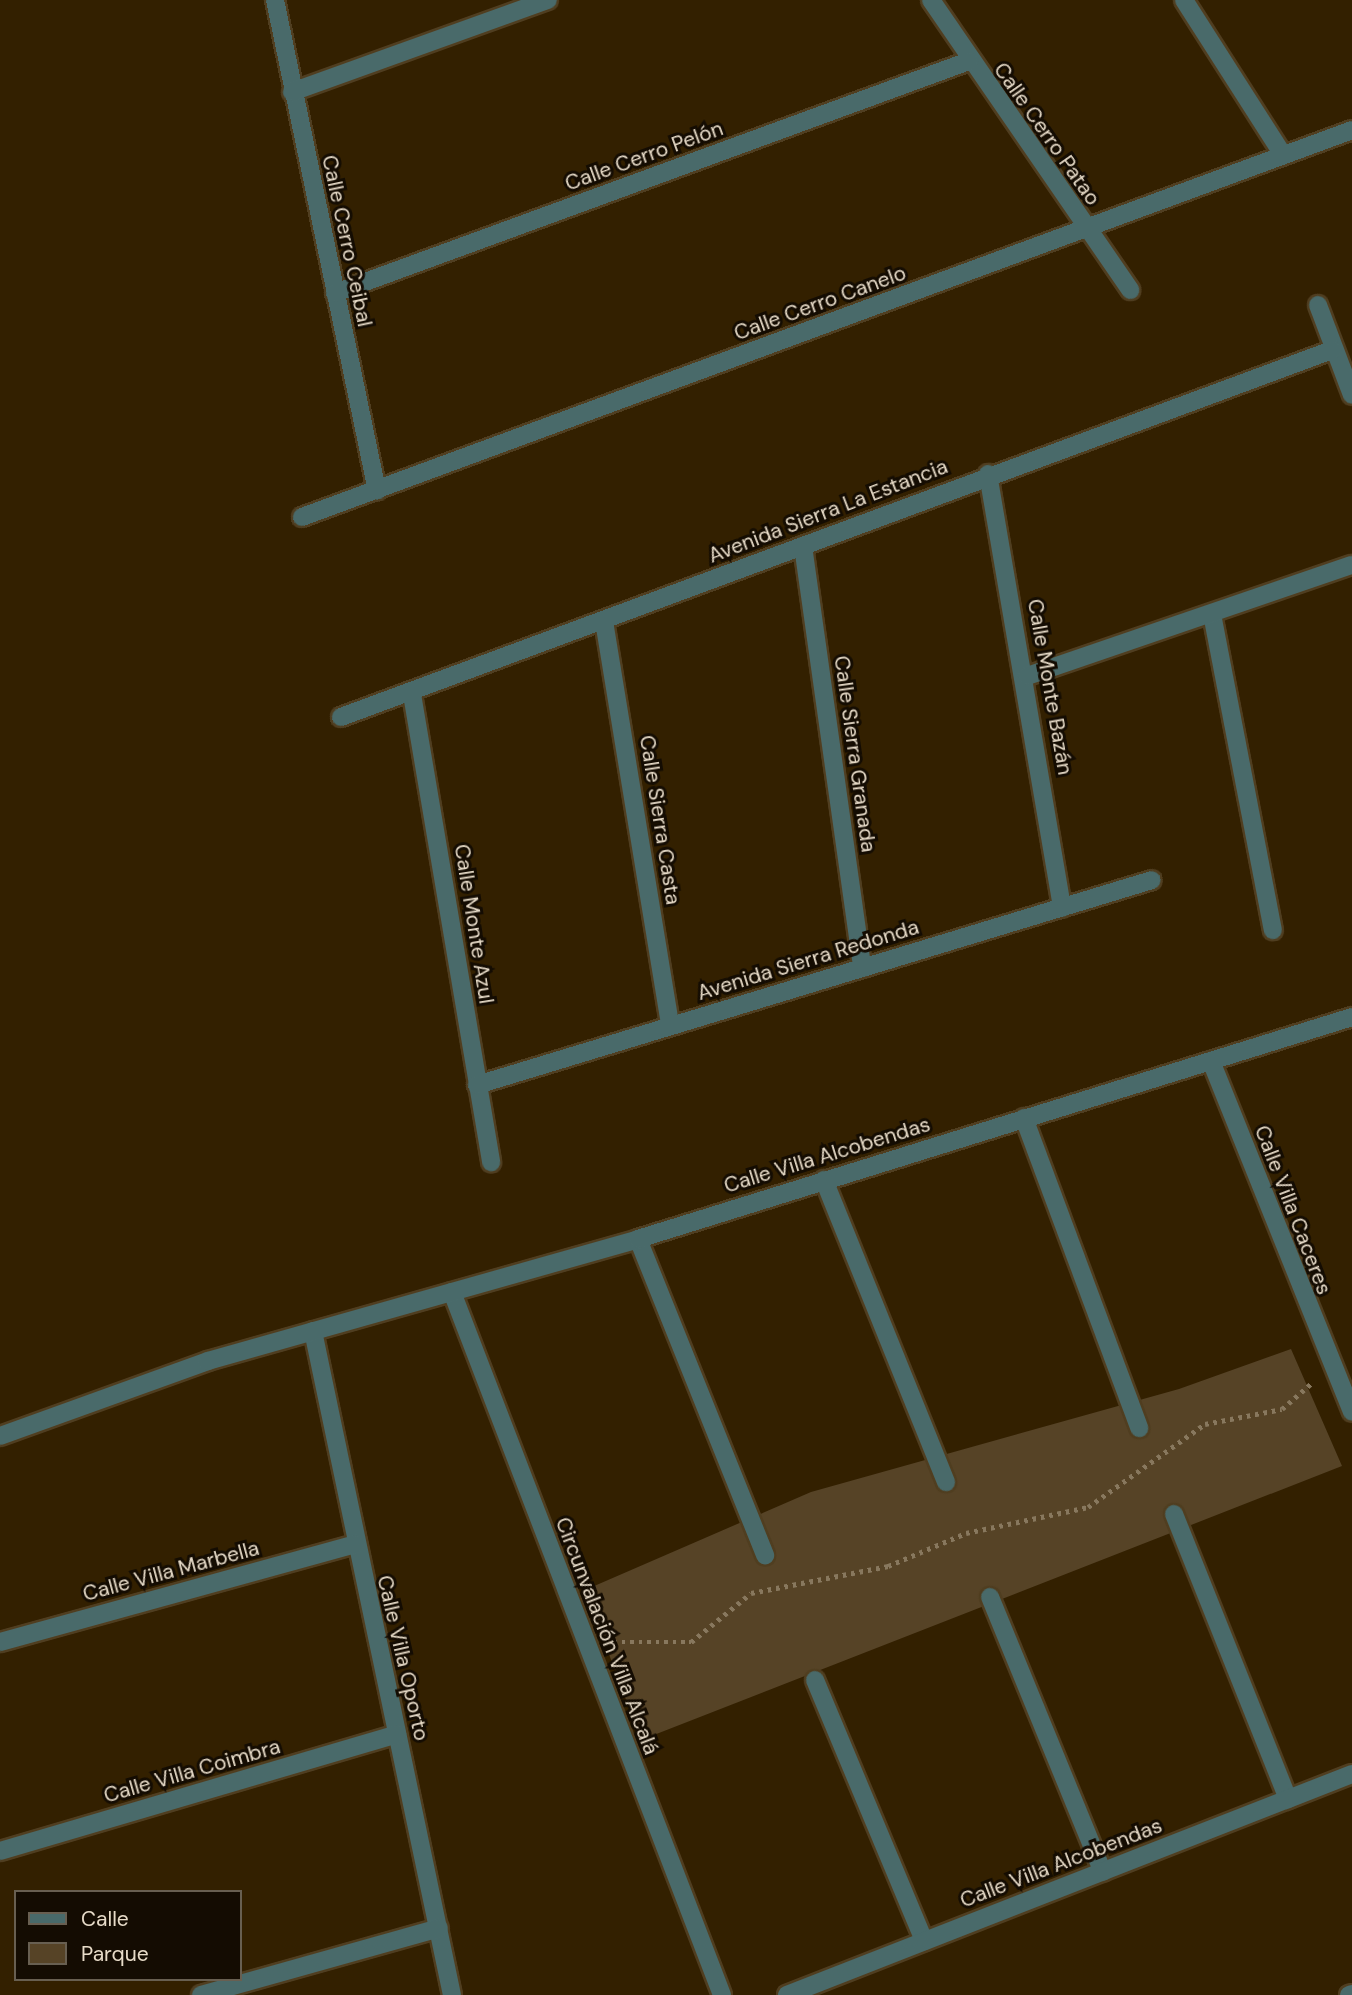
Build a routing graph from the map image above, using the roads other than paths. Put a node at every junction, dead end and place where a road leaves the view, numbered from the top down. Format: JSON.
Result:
{"nodes":[{"id":1,"x":275,"y":0,"type":"edge"},
{"id":2,"x":548,"y":0,"type":"edge"},
{"id":3,"x":931,"y":0,"type":"edge"},
{"id":4,"x":1184,"y":0,"type":"edge"},
{"id":5,"x":969,"y":61,"type":"junction"},
{"id":6,"x":292,"y":93,"type":"junction"},
{"id":7,"x":1352,"y":130,"type":"edge"},
{"id":8,"x":1283,"y":155,"type":"junction"},
{"id":9,"x":1085,"y":229,"type":"junction"},
{"id":10,"x":1130,"y":290,"type":"dead end"},
{"id":11,"x":335,"y":293,"type":"junction"},
{"id":12,"x":1318,"y":305,"type":"dead end"},
{"id":13,"x":1332,"y":350,"type":"junction"},
{"id":14,"x":1352,"y":395,"type":"edge"},
{"id":15,"x":988,"y":474,"type":"junction"},
{"id":16,"x":377,"y":492,"type":"junction"},
{"id":17,"x":302,"y":517,"type":"dead end"},
{"id":18,"x":803,"y":546,"type":"junction"},
{"id":19,"x":1352,"y":565,"type":"edge"},
{"id":20,"x":1212,"y":614,"type":"junction"},
{"id":21,"x":604,"y":621,"type":"junction"},
{"id":22,"x":1027,"y":676,"type":"junction"},
{"id":23,"x":412,"y":694,"type":"junction"},
{"id":24,"x":341,"y":717,"type":"dead end"},
{"id":25,"x":1152,"y":880,"type":"dead end"},
{"id":26,"x":1062,"y":908,"type":"junction"},
{"id":27,"x":1273,"y":930,"type":"dead end"},
{"id":28,"x":862,"y":968,"type":"junction"},
{"id":29,"x":1352,"y":1017,"type":"edge"},
{"id":30,"x":670,"y":1026,"type":"junction"},
{"id":31,"x":1212,"y":1061,"type":"junction"},
{"id":32,"x":477,"y":1085,"type":"junction"},
{"id":33,"x":1024,"y":1118,"type":"junction"},
{"id":34,"x":491,"y":1162,"type":"dead end"},
{"id":35,"x":824,"y":1180,"type":"junction"},
{"id":36,"x":638,"y":1239,"type":"junction"},
{"id":37,"x":452,"y":1292,"type":"junction"},
{"id":38,"x":313,"y":1331,"type":"junction"},
{"id":39,"x":1352,"y":1412,"type":"edge"},
{"id":40,"x":1139,"y":1428,"type":"dead end"},
{"id":41,"x":0,"y":1436,"type":"edge"},
{"id":42,"x":946,"y":1482,"type":"dead end"},
{"id":43,"x":1174,"y":1514,"type":"dead end"},
{"id":44,"x":355,"y":1544,"type":"junction"},
{"id":45,"x":765,"y":1555,"type":"dead end"},
{"id":46,"x":990,"y":1597,"type":"dead end"},
{"id":47,"x":0,"y":1642,"type":"edge"},
{"id":48,"x":815,"y":1680,"type":"dead end"},
{"id":49,"x":397,"y":1734,"type":"junction"},
{"id":50,"x":1352,"y":1774,"type":"edge"},
{"id":51,"x":1288,"y":1799,"type":"junction"},
{"id":52,"x":0,"y":1851,"type":"edge"},
{"id":53,"x":1103,"y":1872,"type":"junction"},
{"id":54,"x":439,"y":1928,"type":"junction"},
{"id":55,"x":925,"y":1941,"type":"junction"},
{"id":56,"x":201,"y":1995,"type":"edge"},
{"id":57,"x":453,"y":1995,"type":"edge"},
{"id":58,"x":722,"y":1995,"type":"edge"},
{"id":59,"x":787,"y":1995,"type":"edge"}],
"edges":[{"from":1,"to":6,"type":"street","name":"Calle Cerro Ceibal"},
{"from":2,"to":6,"type":"street"},
{"from":3,"to":5,"type":"street","name":"Calle Cerro Patao"},
{"from":4,"to":8,"type":"street"},
{"from":5,"to":9,"type":"street","name":"Calle Cerro Patao"},
{"from":5,"to":11,"type":"street","name":"Calle Cerro Pelón"},
{"from":6,"to":11,"type":"street","name":"Calle Cerro Ceibal"},
{"from":7,"to":8,"type":"street","name":"Calle Cerro Canelo"},
{"from":8,"to":9,"type":"street","name":"Calle Cerro Canelo"},
{"from":9,"to":10,"type":"street","name":"Calle Cerro Patao"},
{"from":9,"to":16,"type":"street","name":"Calle Cerro Canelo"},
{"from":11,"to":16,"type":"street","name":"Calle Cerro Ceibal"},
{"from":12,"to":13,"type":"street"},
{"from":13,"to":14,"type":"street"},
{"from":13,"to":15,"type":"street","name":"Avenida Sierra La Estancia"},
{"from":15,"to":18,"type":"street","name":"Avenida Sierra La Estancia"},
{"from":15,"to":22,"type":"street","name":"Calle Monte Bazán"},
{"from":16,"to":17,"type":"street","name":"Calle Cerro Canelo"},
{"from":18,"to":21,"type":"street","name":"Avenida Sierra La Estancia"},
{"from":18,"to":28,"type":"street","name":"Calle Sierra Granada"},
{"from":19,"to":20,"type":"street"},
{"from":20,"to":22,"type":"street"},
{"from":20,"to":27,"type":"street"},
{"from":21,"to":23,"type":"street","name":"Avenida Sierra La Estancia"},
{"from":21,"to":30,"type":"street","name":"Calle Sierra Casta"},
{"from":22,"to":26,"type":"street","name":"Calle Monte Bazán"},
{"from":23,"to":24,"type":"street","name":"Avenida Sierra La Estancia"},
{"from":23,"to":32,"type":"street","name":"Calle Monte Azul"},
{"from":25,"to":26,"type":"street","name":"Avenida Sierra Redonda"},
{"from":26,"to":28,"type":"street","name":"Avenida Sierra Redonda"},
{"from":28,"to":30,"type":"street","name":"Avenida Sierra Redonda"},
{"from":29,"to":31,"type":"street","name":"Calle Villa Alcobendas"},
{"from":30,"to":32,"type":"street","name":"Avenida Sierra Redonda"},
{"from":31,"to":33,"type":"street","name":"Calle Villa Alcobendas"},
{"from":31,"to":39,"type":"street","name":"Calle Villa Caceres"},
{"from":32,"to":34,"type":"street","name":"Calle Monte Azul"},
{"from":33,"to":35,"type":"street","name":"Calle Villa Alcobendas"},
{"from":33,"to":40,"type":"street"},
{"from":35,"to":36,"type":"street","name":"Calle Villa Alcobendas"},
{"from":35,"to":42,"type":"street"},
{"from":36,"to":37,"type":"street","name":"Calle Villa Alcobendas"},
{"from":36,"to":45,"type":"street"},
{"from":37,"to":38,"type":"street","name":"Calle Villa Alcobendas"},
{"from":37,"to":58,"type":"street","name":"Circunvalación Villa Alcalá"},
{"from":38,"to":41,"type":"street","name":"Calle Villa Alcobendas"},
{"from":38,"to":44,"type":"street","name":"Calle Villa Oporto"},
{"from":43,"to":51,"type":"street"},
{"from":44,"to":47,"type":"street","name":"Calle Villa Marbella"},
{"from":44,"to":49,"type":"street","name":"Calle Villa Oporto"},
{"from":46,"to":53,"type":"street"},
{"from":48,"to":55,"type":"street"},
{"from":49,"to":52,"type":"street","name":"Calle Villa Coimbra"},
{"from":49,"to":54,"type":"street","name":"Calle Villa Oporto"},
{"from":50,"to":51,"type":"street","name":"Calle Villa Alcobendas"},
{"from":51,"to":53,"type":"street","name":"Calle Villa Alcobendas"},
{"from":53,"to":55,"type":"street","name":"Calle Villa Alcobendas"},
{"from":54,"to":56,"type":"street"},
{"from":54,"to":57,"type":"street","name":"Calle Villa Oporto"},
{"from":55,"to":59,"type":"street","name":"Calle Villa Alcobendas"}]}
